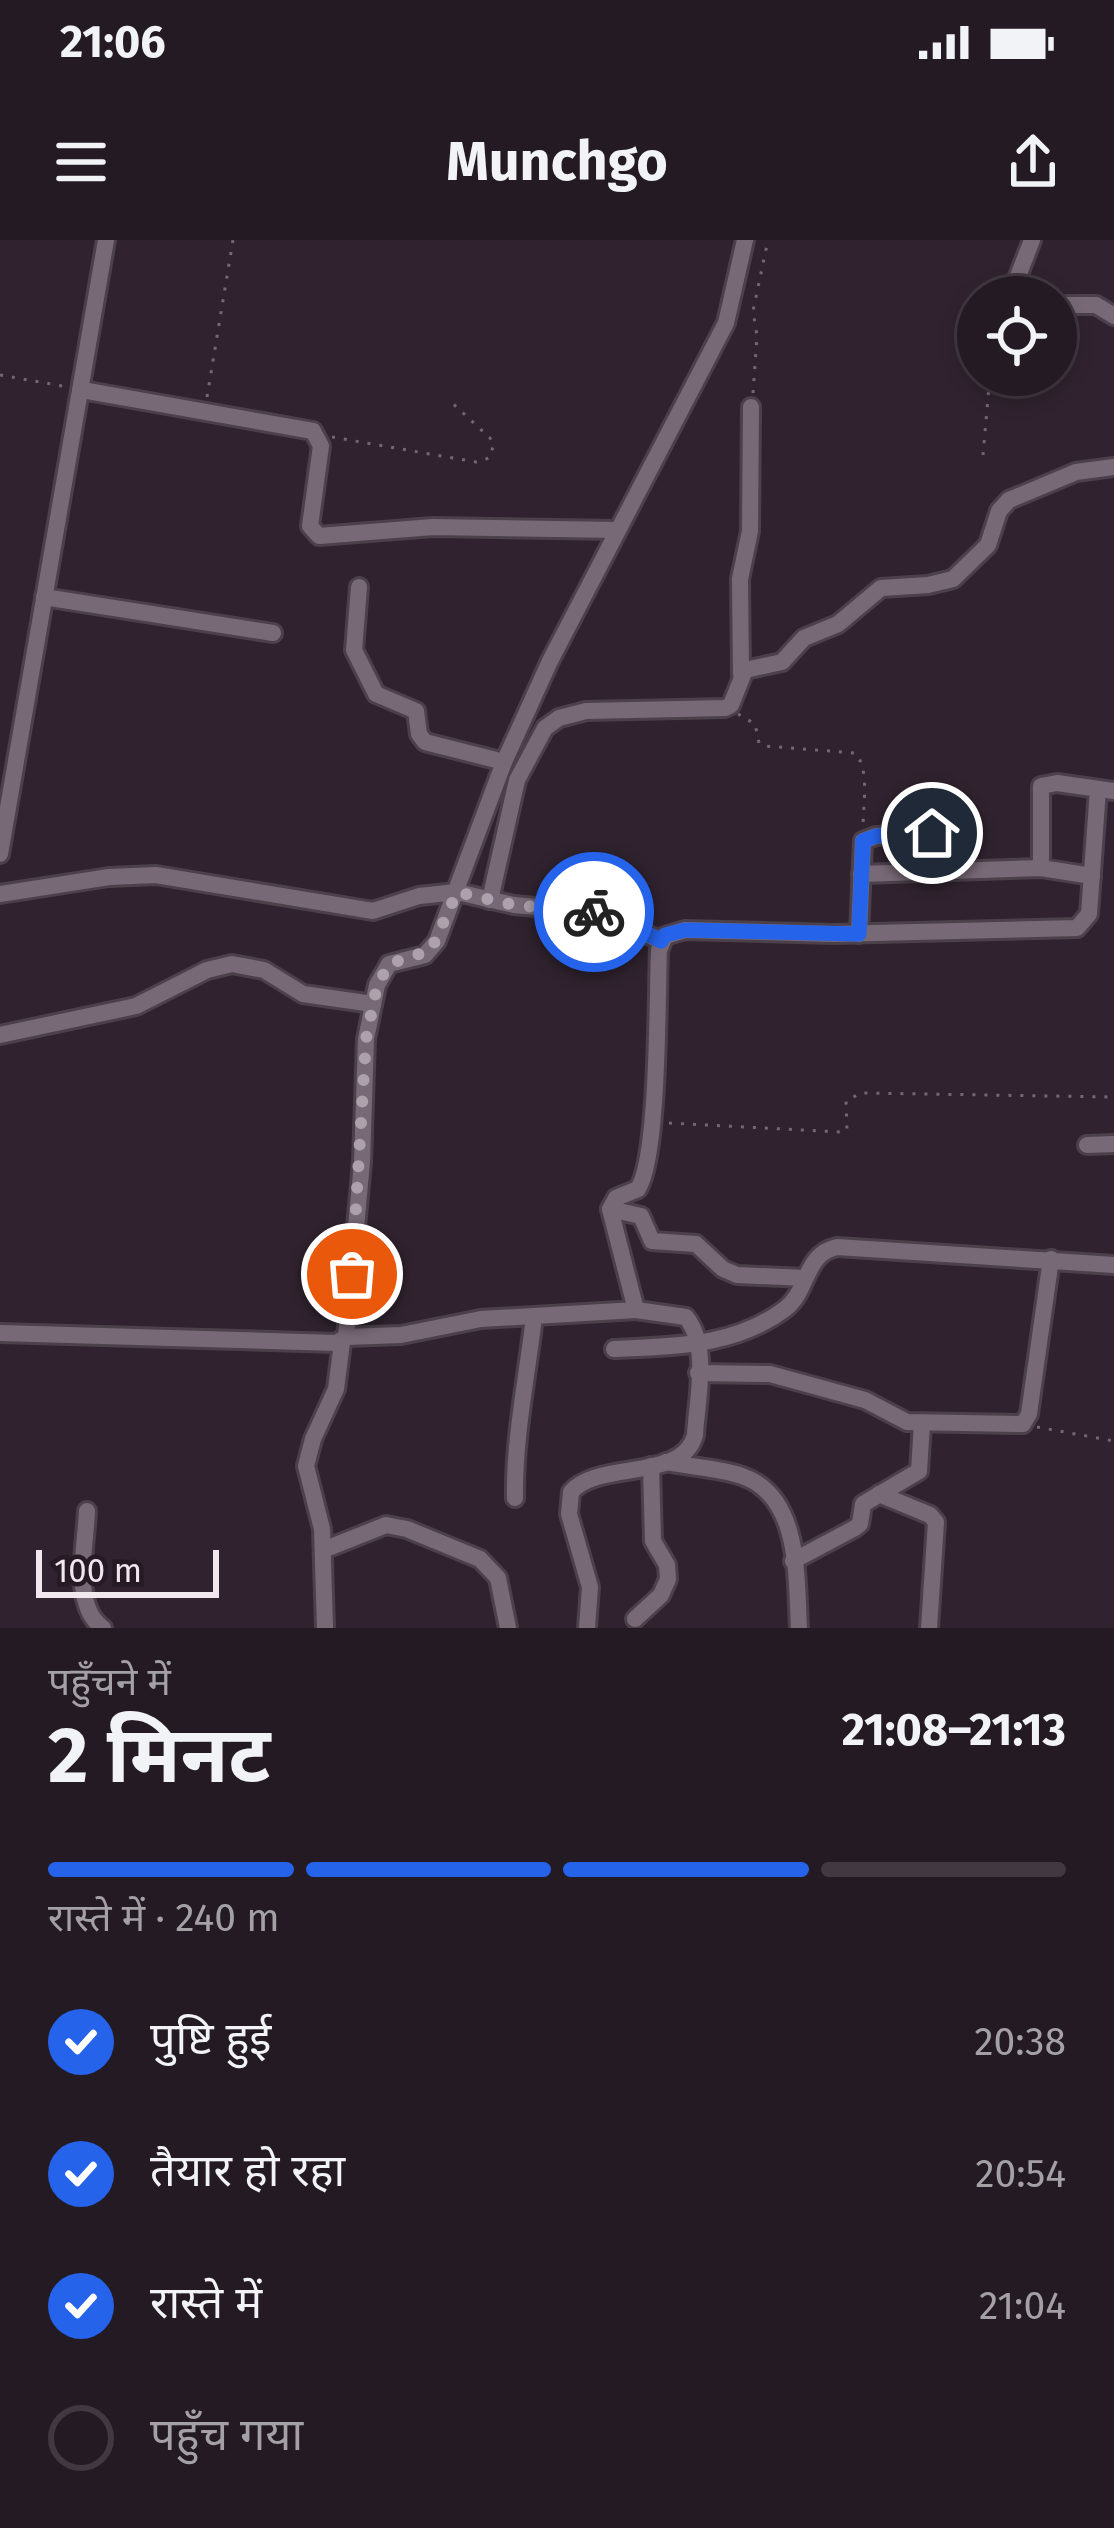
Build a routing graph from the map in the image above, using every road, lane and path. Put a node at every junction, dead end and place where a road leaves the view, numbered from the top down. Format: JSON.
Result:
{"nodes":[{"id":1,"x":106,"y":240,"type":"edge"},
{"id":2,"x":233,"y":240,"type":"edge"},
{"id":3,"x":745,"y":240,"type":"edge"},
{"id":4,"x":768,"y":240,"type":"edge"},
{"id":5,"x":1032,"y":240,"type":"edge"},
{"id":6,"x":1018,"y":276,"type":"edge"},
{"id":7,"x":1077,"y":305,"type":"edge"},
{"id":8,"x":1114,"y":316,"type":"edge"},
{"id":9,"x":0,"y":375,"type":"edge"},
{"id":10,"x":82,"y":389,"type":"junction"},
{"id":11,"x":988,"y":396,"type":"edge"},
{"id":12,"x":449,"y":400,"type":"dead end"},
{"id":13,"x":752,"y":407,"type":"joint"},
{"id":14,"x":205,"y":411,"type":"junction"},
{"id":15,"x":318,"y":434,"type":"junction"},
{"id":16,"x":983,"y":455,"type":"dead end"},
{"id":17,"x":1114,"y":467,"type":"edge"},
{"id":18,"x":618,"y":530,"type":"junction"},
{"id":19,"x":359,"y":587,"type":"dead end"},
{"id":20,"x":44,"y":598,"type":"junction"},
{"id":21,"x":273,"y":633,"type":"dead end"},
{"id":22,"x":741,"y":674,"type":"junction"},
{"id":23,"x":725,"y":708,"type":"junction"},
{"id":24,"x":504,"y":763,"type":"junction"},
{"id":25,"x":1106,"y":790,"type":"edge"},
{"id":26,"x":932,"y":833,"type":"dead end"},
{"id":27,"x":863,"y":841,"type":"junction"},
{"id":28,"x":1094,"y":850,"type":"junction"},
{"id":29,"x":1114,"y":851,"type":"edge"},
{"id":30,"x":0,"y":854,"type":"edge"},
{"id":31,"x":1041,"y":868,"type":"junction"},
{"id":32,"x":861,"y":874,"type":"junction"},
{"id":33,"x":1092,"y":876,"type":"junction"},
{"id":34,"x":0,"y":894,"type":"edge"},
{"id":35,"x":471,"y":895,"type":"junction"},
{"id":36,"x":859,"y":934,"type":"junction"},
{"id":37,"x":661,"y":941,"type":"junction"},
{"id":38,"x":373,"y":1004,"type":"junction"},
{"id":39,"x":0,"y":1035,"type":"edge"},
{"id":40,"x":1114,"y":1097,"type":"edge"},
{"id":41,"x":652,"y":1122,"type":"junction"},
{"id":42,"x":1114,"y":1144,"type":"edge"},
{"id":43,"x":1087,"y":1145,"type":"dead end"},
{"id":44,"x":610,"y":1209,"type":"junction"},
{"id":45,"x":1051,"y":1259,"type":"junction"},
{"id":46,"x":1114,"y":1264,"type":"edge"},
{"id":47,"x":805,"y":1278,"type":"junction"},
{"id":48,"x":636,"y":1310,"type":"junction"},
{"id":49,"x":534,"y":1316,"type":"junction"},
{"id":50,"x":0,"y":1334,"type":"edge"},
{"id":51,"x":344,"y":1339,"type":"junction"},
{"id":52,"x":699,"y":1345,"type":"junction"},
{"id":53,"x":614,"y":1349,"type":"dead end"},
{"id":54,"x":698,"y":1373,"type":"junction"},
{"id":55,"x":922,"y":1424,"type":"junction"},
{"id":56,"x":1023,"y":1424,"type":"junction"},
{"id":57,"x":1114,"y":1441,"type":"edge"},
{"id":58,"x":658,"y":1464,"type":"junction"},
{"id":59,"x":879,"y":1494,"type":"junction"},
{"id":60,"x":515,"y":1498,"type":"dead end"},
{"id":61,"x":87,"y":1511,"type":"dead end"},
{"id":62,"x":323,"y":1550,"type":"junction"},
{"id":63,"x":793,"y":1561,"type":"junction"},
{"id":64,"x":634,"y":1618,"type":"dead end"},
{"id":65,"x":103,"y":1628,"type":"edge"},
{"id":66,"x":325,"y":1628,"type":"edge"},
{"id":67,"x":508,"y":1628,"type":"edge"},
{"id":68,"x":587,"y":1628,"type":"edge"},
{"id":69,"x":799,"y":1628,"type":"edge"},
{"id":70,"x":929,"y":1628,"type":"edge"}],
"edges":[{"from":1,"to":10,"type":"street"},
{"from":2,"to":14,"type":"path"},
{"from":3,"to":18,"type":"street"},
{"from":4,"to":13,"type":"path"},
{"from":5,"to":6,"type":"street"},
{"from":7,"to":8,"type":"street"},
{"from":9,"to":10,"type":"path"},
{"from":10,"to":14,"type":"street"},
{"from":10,"to":20,"type":"street"},
{"from":11,"to":16,"type":"path"},
{"from":12,"to":15,"type":"path"},
{"from":13,"to":22,"type":"street"},
{"from":14,"to":15,"type":"street"},
{"from":15,"to":18,"type":"street"},
{"from":17,"to":22,"type":"street"},
{"from":18,"to":24,"type":"street"},
{"from":19,"to":24,"type":"street"},
{"from":20,"to":21,"type":"street"},
{"from":20,"to":30,"type":"street"},
{"from":22,"to":23,"type":"street"},
{"from":23,"to":27,"type":"path"},
{"from":23,"to":35,"type":"street"},
{"from":24,"to":35,"type":"street"},
{"from":25,"to":28,"type":"street"},
{"from":25,"to":31,"type":"street"},
{"from":26,"to":27,"type":"street"},
{"from":27,"to":32,"type":"street"},
{"from":28,"to":29,"type":"street"},
{"from":28,"to":33,"type":"street"},
{"from":31,"to":32,"type":"street"},
{"from":31,"to":33,"type":"street"},
{"from":32,"to":36,"type":"street"},
{"from":33,"to":36,"type":"street"},
{"from":34,"to":35,"type":"street"},
{"from":35,"to":37,"type":"street"},
{"from":35,"to":38,"type":"street"},
{"from":36,"to":37,"type":"street"},
{"from":37,"to":41,"type":"street"},
{"from":38,"to":39,"type":"street"},
{"from":38,"to":51,"type":"street"},
{"from":40,"to":41,"type":"path"},
{"from":41,"to":44,"type":"street"},
{"from":42,"to":43,"type":"street"},
{"from":44,"to":47,"type":"street"},
{"from":44,"to":48,"type":"street"},
{"from":45,"to":46,"type":"street"},
{"from":45,"to":47,"type":"street"},
{"from":45,"to":56,"type":"street"},
{"from":47,"to":52,"type":"street"},
{"from":48,"to":49,"type":"street"},
{"from":48,"to":52,"type":"street"},
{"from":49,"to":51,"type":"street"},
{"from":49,"to":60,"type":"street"},
{"from":50,"to":51,"type":"street"},
{"from":51,"to":62,"type":"street"},
{"from":52,"to":53,"type":"street"},
{"from":52,"to":54,"type":"street"},
{"from":54,"to":55,"type":"street"},
{"from":54,"to":58,"type":"street"},
{"from":55,"to":56,"type":"street"},
{"from":55,"to":59,"type":"street"},
{"from":56,"to":57,"type":"path"},
{"from":58,"to":63,"type":"street"},
{"from":58,"to":64,"type":"street"},
{"from":58,"to":68,"type":"street"},
{"from":59,"to":63,"type":"street"},
{"from":59,"to":70,"type":"street"},
{"from":61,"to":65,"type":"street"},
{"from":62,"to":66,"type":"street"},
{"from":62,"to":67,"type":"street"},
{"from":63,"to":69,"type":"street"}]}
